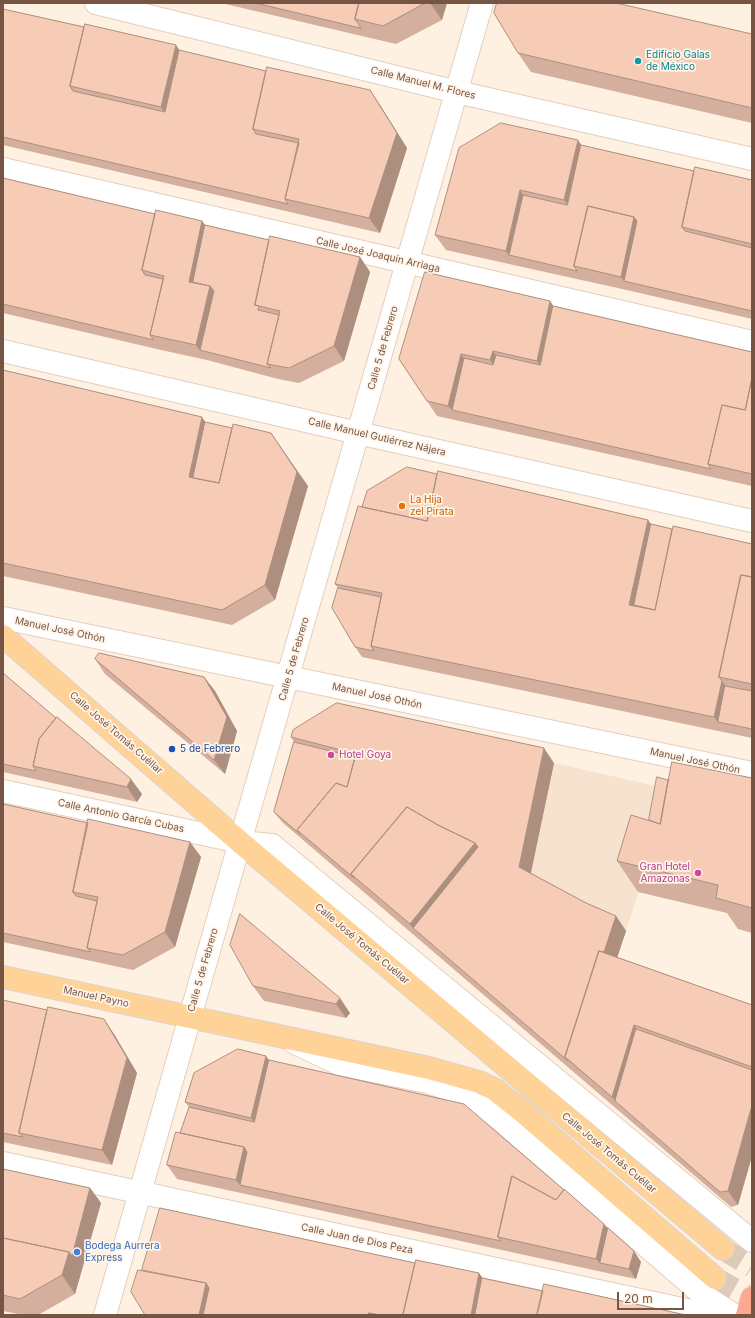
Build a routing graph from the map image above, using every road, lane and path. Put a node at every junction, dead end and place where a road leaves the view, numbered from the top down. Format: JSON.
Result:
{"nodes":[{"id":1,"x":96,"y":3,"type":"edge"},
{"id":2,"x":482,"y":3,"type":"edge"},
{"id":3,"x":457,"y":92,"type":"junction"},
{"id":4,"x":752,"y":159,"type":"edge"},
{"id":5,"x":3,"y":169,"type":"edge"},
{"id":6,"x":408,"y":262,"type":"junction"},
{"id":7,"x":752,"y":342,"type":"edge"},
{"id":8,"x":3,"y":351,"type":"edge"},
{"id":9,"x":358,"y":433,"type":"junction"},
{"id":10,"x":752,"y":521,"type":"edge"},
{"id":11,"x":3,"y":618,"type":"edge"},
{"id":12,"x":3,"y":636,"type":"edge"},
{"id":13,"x":288,"y":677,"type":"junction"},
{"id":14,"x":752,"y":773,"type":"edge"},
{"id":15,"x":3,"y":791,"type":"edge"},
{"id":16,"x":240,"y":842,"type":"junction"},
{"id":17,"x":3,"y":977,"type":"edge"},
{"id":18,"x":190,"y":1018,"type":"junction"},
{"id":19,"x":287,"y":1039,"type":"junction"},
{"id":20,"x":3,"y":1163,"type":"edge"},
{"id":21,"x":141,"y":1192,"type":"junction"},
{"id":22,"x":752,"y":1241,"type":"edge"},
{"id":23,"x":723,"y":1250,"type":"tunnel mouth"},
{"id":24,"x":715,"y":1278,"type":"tunnel mouth"},
{"id":25,"x":752,"y":1298,"type":"edge"},
{"id":26,"x":105,"y":1315,"type":"edge"},
{"id":27,"x":710,"y":1315,"type":"edge"},
{"id":28,"x":734,"y":1315,"type":"edge"},
{"id":29,"x":747,"y":1315,"type":"edge"}],
"edges":[{"from":1,"to":3,"type":"street","name":"Calle Manuel M. Flores"},
{"from":2,"to":3,"type":"street","name":"Calle 5 de Febrero"},
{"from":3,"to":4,"type":"street","name":"Calle Manuel M. Flores"},
{"from":3,"to":6,"type":"street","name":"Calle 5 de Febrero"},
{"from":5,"to":6,"type":"street","name":"Calle José Joaquín Arriaga"},
{"from":6,"to":7,"type":"street","name":"Calle José Joaquín Arriaga"},
{"from":6,"to":9,"type":"street","name":"Calle 5 de Febrero"},
{"from":8,"to":9,"type":"street","name":"Calle Manuel Gutiérrez Nájera"},
{"from":9,"to":10,"type":"street","name":"Calle Manuel Gutiérrez Nájera"},
{"from":9,"to":13,"type":"street","name":"Calle 5 de Febrero"},
{"from":11,"to":13,"type":"street","name":"Manuel José Othón"},
{"from":12,"to":16,"type":"main road","name":"Calle José Tomás Cuéllar"},
{"from":13,"to":14,"type":"street","name":"Manuel José Othón"},
{"from":13,"to":16,"type":"street","name":"Calle 5 de Febrero"},
{"from":15,"to":16,"type":"street","name":"Calle Antonio García Cubas"},
{"from":16,"to":18,"type":"street","name":"Calle 5 de Febrero"},
{"from":16,"to":22,"type":"street","name":"Calle Antonio García Cubas"},
{"from":16,"to":23,"type":"main road","name":"Calle José Tomás Cuéllar"},
{"from":17,"to":18,"type":"main road","name":"Manuel Payno"},
{"from":18,"to":19,"type":"main road"},
{"from":18,"to":21,"type":"street","name":"Calle 5 de Febrero"},
{"from":19,"to":24,"type":"main road"},
{"from":19,"to":28,"type":"street"},
{"from":20,"to":21,"type":"street","name":"Calle Juan de Dios Peza"},
{"from":21,"to":26,"type":"street","name":"Calle 5 de Febrero"},
{"from":21,"to":27,"type":"street","name":"Calle Juan de Dios Peza"},
{"from":25,"to":29,"type":"highway"}]}
